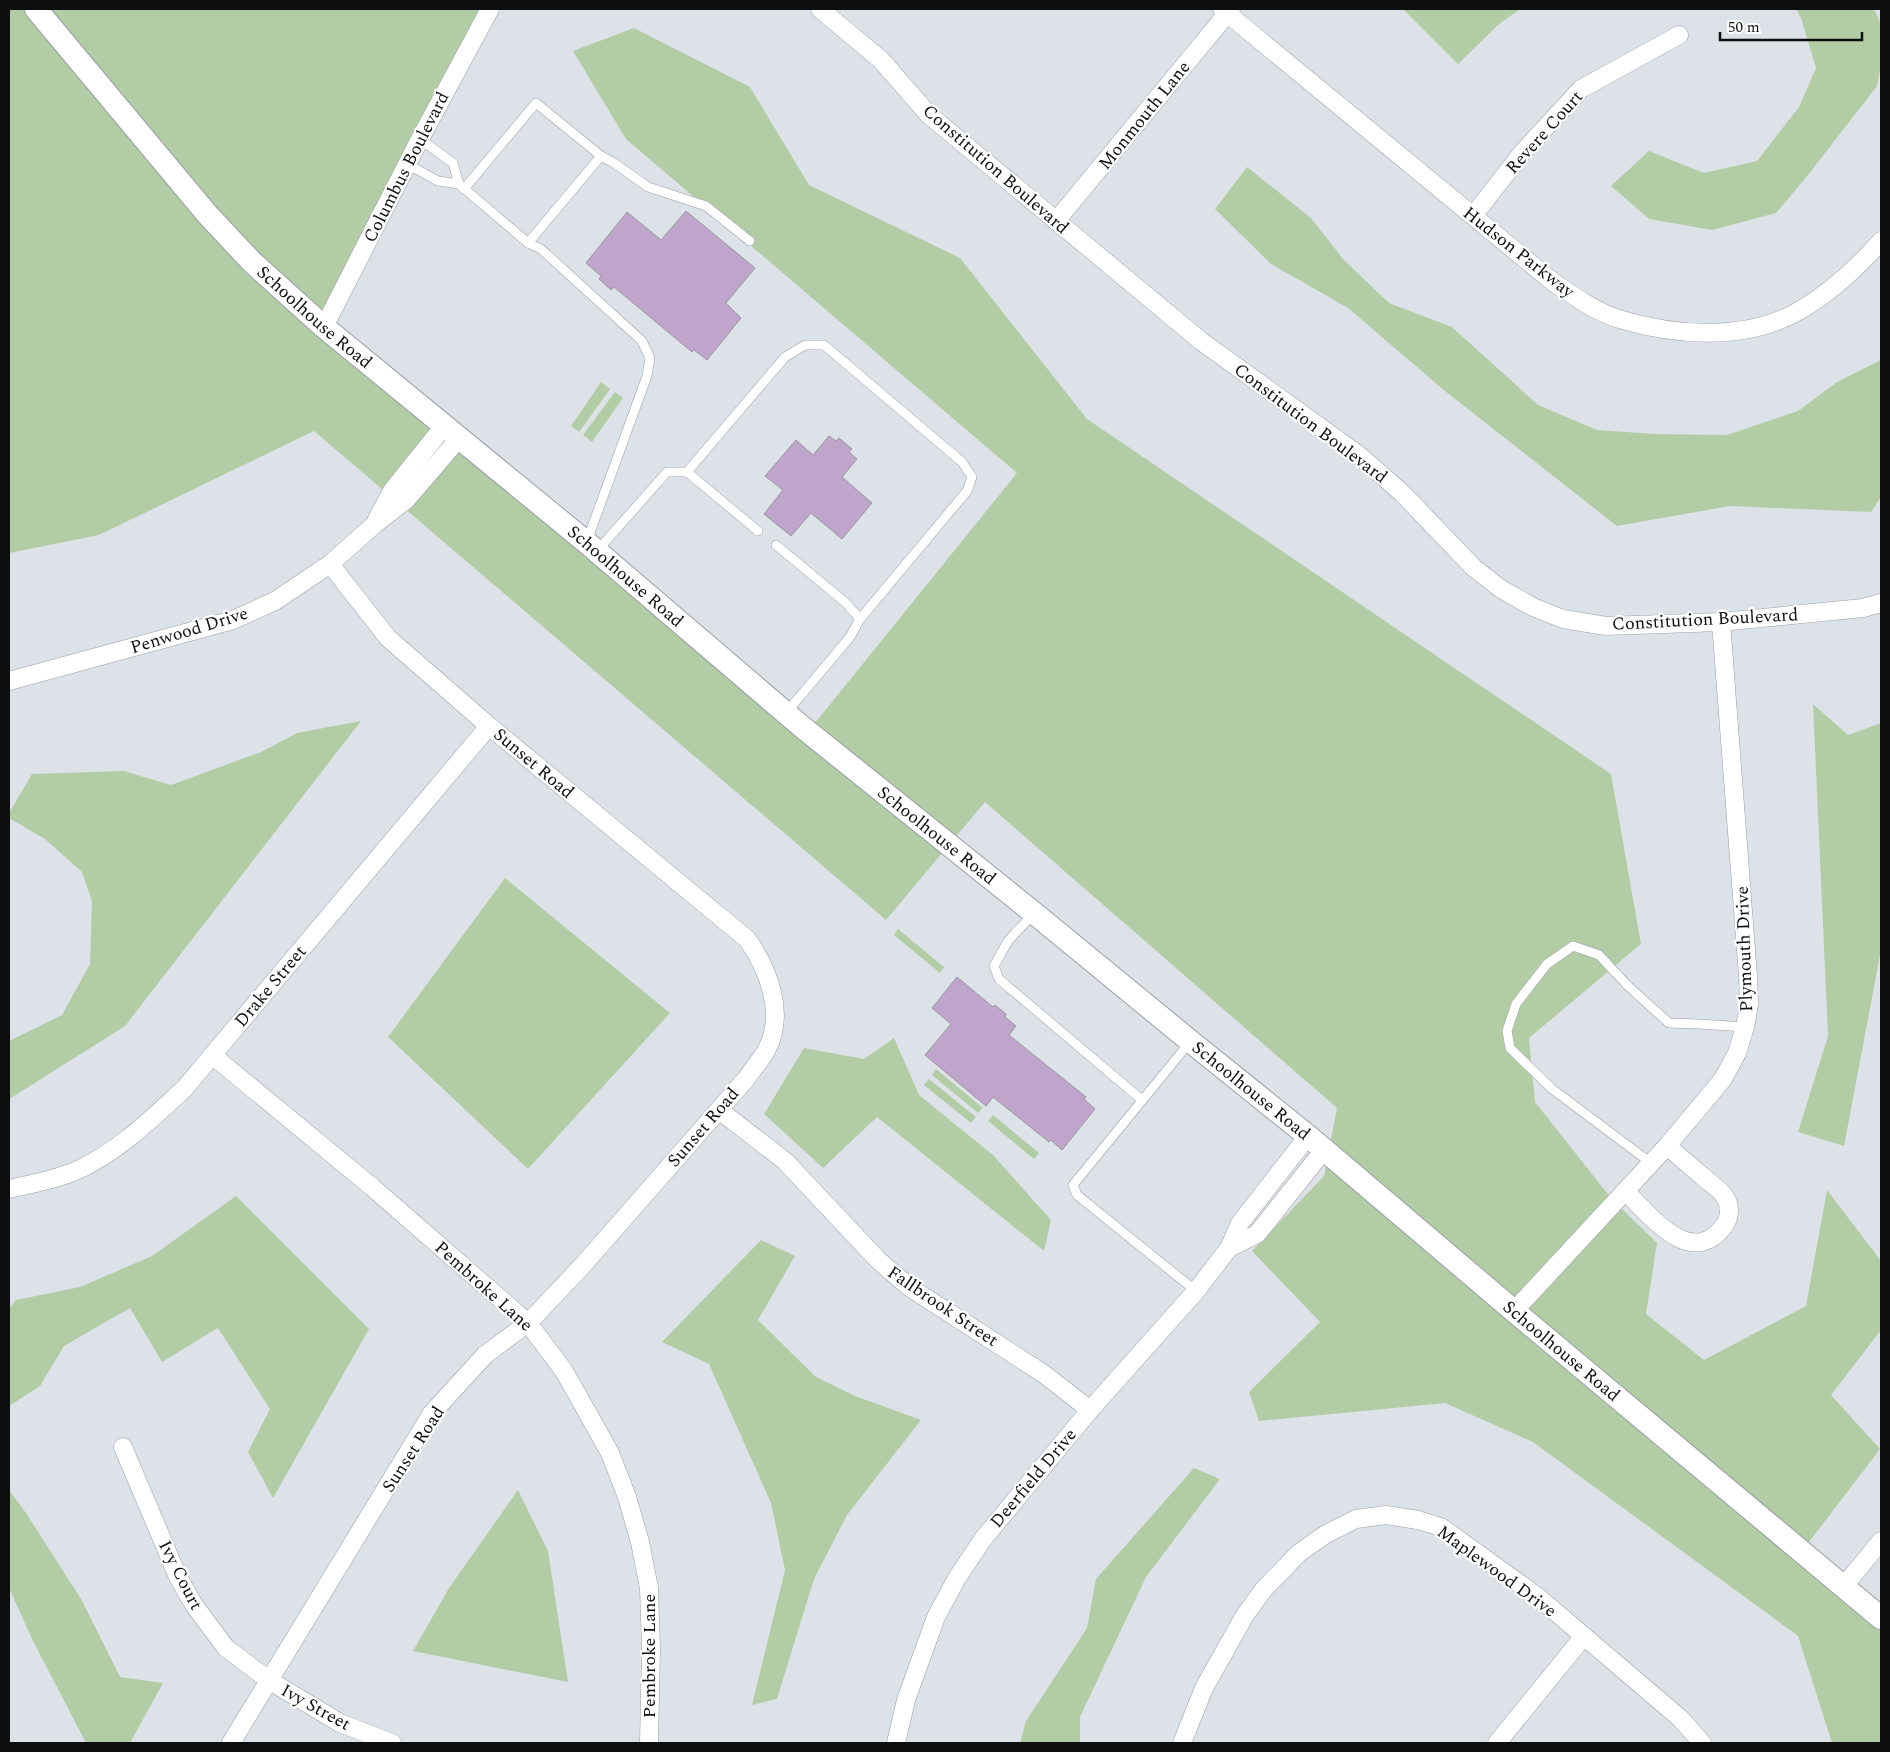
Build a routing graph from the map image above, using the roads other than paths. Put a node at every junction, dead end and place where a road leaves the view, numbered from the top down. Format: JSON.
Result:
{"nodes":[{"id":1,"x":36,"y":9,"type":"edge"},
{"id":2,"x":490,"y":9,"type":"edge"},
{"id":3,"x":820,"y":9,"type":"edge"},
{"id":4,"x":1227,"y":10,"type":"edge"},
{"id":5,"x":1680,"y":35,"type":"dead end"},
{"id":6,"x":420,"y":139,"type":"junction"},
{"id":7,"x":600,"y":156,"type":"junction"},
{"id":8,"x":407,"y":164,"type":"junction"},
{"id":9,"x":461,"y":186,"type":"junction"},
{"id":10,"x":1473,"y":216,"type":"junction"},
{"id":11,"x":1056,"y":222,"type":"junction"},
{"id":12,"x":750,"y":240,"type":"dead end"},
{"id":13,"x":1881,"y":241,"type":"edge"},
{"id":14,"x":528,"y":243,"type":"junction"},
{"id":15,"x":324,"y":327,"type":"junction"},
{"id":16,"x":452,"y":431,"type":"junction"},
{"id":17,"x":687,"y":472,"type":"junction"},
{"id":18,"x":758,"y":531,"type":"dead end"},
{"id":19,"x":776,"y":545,"type":"dead end"},
{"id":20,"x":592,"y":546,"type":"junction"},
{"id":21,"x":330,"y":564,"type":"junction"},
{"id":22,"x":1881,"y":603,"type":"edge"},
{"id":23,"x":860,"y":619,"type":"junction"},
{"id":24,"x":1721,"y":622,"type":"junction"},
{"id":25,"x":9,"y":681,"type":"edge"},
{"id":26,"x":786,"y":713,"type":"junction"},
{"id":27,"x":490,"y":726,"type":"junction"},
{"id":28,"x":1034,"y":913,"type":"junction"},
{"id":29,"x":1745,"y":1027,"type":"junction"},
{"id":30,"x":1190,"y":1042,"type":"junction"},
{"id":31,"x":212,"y":1055,"type":"junction"},
{"id":32,"x":1142,"y":1100,"type":"junction"},
{"id":33,"x":719,"y":1110,"type":"junction"},
{"id":34,"x":1316,"y":1143,"type":"junction"},
{"id":35,"x":1667,"y":1146,"type":"junction"},
{"id":36,"x":1651,"y":1163,"type":"junction"},
{"id":37,"x":9,"y":1189,"type":"edge"},
{"id":38,"x":1625,"y":1191,"type":"junction"},
{"id":39,"x":1196,"y":1290,"type":"junction"},
{"id":40,"x":1514,"y":1311,"type":"junction"},
{"id":41,"x":528,"y":1322,"type":"junction"},
{"id":42,"x":1090,"y":1410,"type":"junction"},
{"id":43,"x":123,"y":1447,"type":"dead end"},
{"id":44,"x":1881,"y":1541,"type":"edge"},
{"id":45,"x":1844,"y":1586,"type":"junction"},
{"id":46,"x":1881,"y":1618,"type":"edge"},
{"id":47,"x":1584,"y":1636,"type":"junction"},
{"id":48,"x":270,"y":1681,"type":"junction"},
{"id":49,"x":231,"y":1743,"type":"edge"},
{"id":50,"x":392,"y":1743,"type":"edge"},
{"id":51,"x":648,"y":1743,"type":"edge"},
{"id":52,"x":896,"y":1743,"type":"edge"},
{"id":53,"x":1182,"y":1743,"type":"edge"},
{"id":54,"x":1497,"y":1743,"type":"edge"},
{"id":55,"x":1702,"y":1743,"type":"edge"}],
"edges":[{"from":1,"to":15,"type":"street","name":"Schoolhouse Road"},
{"from":2,"to":6,"type":"street","name":"Columbus Boulevard"},
{"from":3,"to":11,"type":"street","name":"Constitution Boulevard"},
{"from":4,"to":10,"type":"street","name":"Hudson Parkway"},
{"from":4,"to":11,"type":"street","name":"Monmouth Lane"},
{"from":5,"to":10,"type":"street","name":"Revere Court"},
{"from":6,"to":8,"type":"street","name":"Columbus Boulevard"},
{"from":6,"to":9,"type":"lane"},
{"from":7,"to":9,"type":"lane"},
{"from":7,"to":12,"type":"lane"},
{"from":7,"to":14,"type":"lane"},
{"from":8,"to":9,"type":"lane"},
{"from":8,"to":15,"type":"street","name":"Columbus Boulevard"},
{"from":9,"to":14,"type":"lane"},
{"from":10,"to":13,"type":"street","name":"Hudson Parkway"},
{"from":11,"to":24,"type":"street","name":"Constitution Boulevard"},
{"from":14,"to":20,"type":"lane"},
{"from":15,"to":16,"type":"street","name":"Schoolhouse Road"},
{"from":16,"to":20,"type":"street","name":"Schoolhouse Road"},
{"from":16,"to":21,"type":"street","name":"Penwood Drive"},
{"from":17,"to":18,"type":"lane"},
{"from":17,"to":20,"type":"lane"},
{"from":17,"to":23,"type":"lane"},
{"from":19,"to":23,"type":"lane"},
{"from":20,"to":26,"type":"street","name":"Schoolhouse Road"},
{"from":21,"to":25,"type":"street","name":"Penwood Drive"},
{"from":21,"to":27,"type":"street","name":"Sunset Road"},
{"from":22,"to":24,"type":"street","name":"Constitution Boulevard"},
{"from":23,"to":26,"type":"lane"},
{"from":24,"to":29,"type":"street","name":"Plymouth Drive"},
{"from":26,"to":28,"type":"street","name":"Schoolhouse Road"},
{"from":27,"to":31,"type":"street","name":"Drake Street"},
{"from":27,"to":33,"type":"street","name":"Sunset Road"},
{"from":28,"to":30,"type":"street","name":"Schoolhouse Road"},
{"from":28,"to":32,"type":"lane"},
{"from":29,"to":35,"type":"street","name":"Plymouth Drive"},
{"from":29,"to":36,"type":"lane"},
{"from":30,"to":32,"type":"lane"},
{"from":30,"to":34,"type":"street","name":"Schoolhouse Road"},
{"from":31,"to":37,"type":"street","name":"Drake Street"},
{"from":31,"to":41,"type":"street","name":"Pembroke Lane"},
{"from":32,"to":39,"type":"lane"},
{"from":33,"to":41,"type":"street","name":"Sunset Road"},
{"from":33,"to":42,"type":"street","name":"Fallbrook Street"},
{"from":34,"to":39,"type":"street","name":"Deerfield Drive"},
{"from":34,"to":40,"type":"street","name":"Schoolhouse Road"},
{"from":35,"to":36,"type":"street","name":"Plymouth Drive"},
{"from":35,"to":38,"type":"street"},
{"from":36,"to":38,"type":"street","name":"Plymouth Drive"},
{"from":38,"to":40,"type":"street","name":"Plymouth Drive"},
{"from":39,"to":42,"type":"street","name":"Deerfield Drive"},
{"from":40,"to":45,"type":"street","name":"Schoolhouse Road"},
{"from":41,"to":48,"type":"street","name":"Sunset Road"},
{"from":41,"to":51,"type":"street","name":"Pembroke Lane"},
{"from":42,"to":52,"type":"street","name":"Deerfield Drive"},
{"from":43,"to":48,"type":"street","name":"Ivy Court"},
{"from":44,"to":45,"type":"street"},
{"from":45,"to":46,"type":"street","name":"Schoolhouse Road"},
{"from":47,"to":53,"type":"street","name":"Maplewood Drive"},
{"from":47,"to":54,"type":"street"},
{"from":47,"to":55,"type":"street","name":"Maplewood Drive"},
{"from":48,"to":49,"type":"street","name":"Sunset Road"},
{"from":48,"to":50,"type":"street","name":"Ivy Street"}]}
